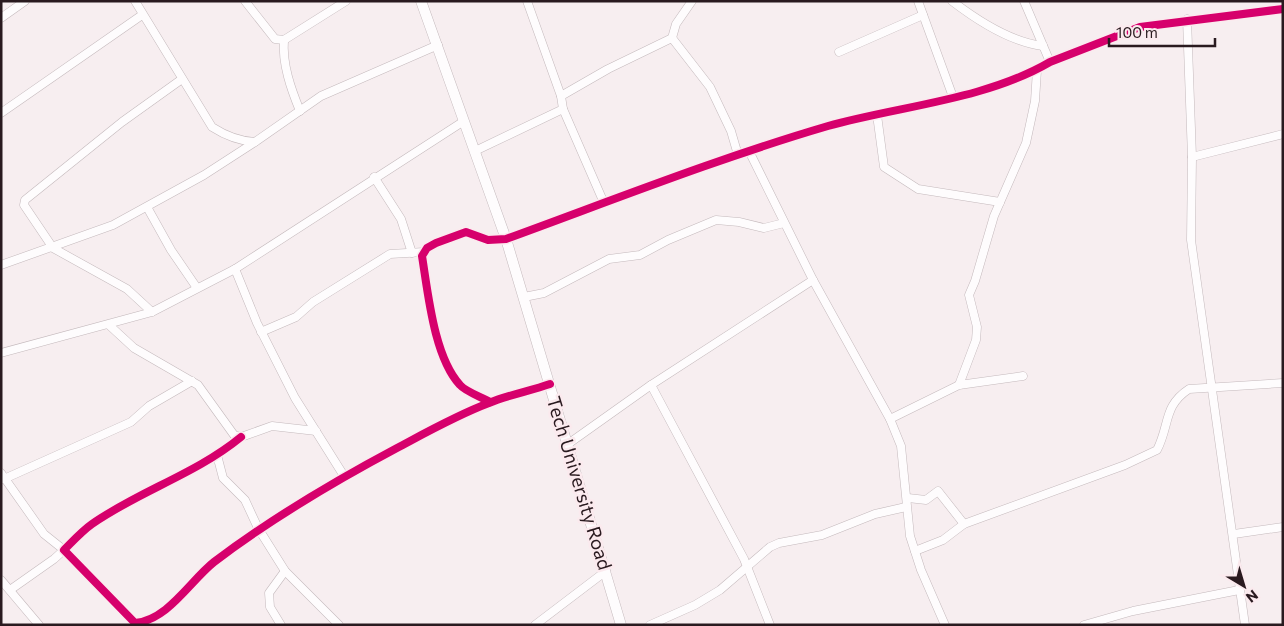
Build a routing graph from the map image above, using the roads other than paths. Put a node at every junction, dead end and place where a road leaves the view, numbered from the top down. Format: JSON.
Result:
{"nodes":[{"id":1,"x":25,"y":1,"type":"edge"},
{"id":2,"x":135,"y":1,"type":"edge"},
{"id":3,"x":245,"y":1,"type":"edge"},
{"id":4,"x":346,"y":1,"type":"edge"},
{"id":5,"x":526,"y":1,"type":"edge"},
{"id":6,"x":692,"y":1,"type":"edge"},
{"id":7,"x":918,"y":1,"type":"edge"},
{"id":8,"x":952,"y":1,"type":"edge"},
{"id":9,"x":1024,"y":1,"type":"edge"},
{"id":10,"x":424,"y":2,"type":"edge"},
{"id":11,"x":1283,"y":9,"type":"edge"},
{"id":12,"x":142,"y":14,"type":"junction"},
{"id":13,"x":923,"y":15,"type":"junction"},
{"id":14,"x":1,"y":18,"type":"edge"},
{"id":15,"x":1187,"y":20,"type":"junction"},
{"id":16,"x":672,"y":38,"type":"junction"},
{"id":17,"x":284,"y":40,"type":"junction"},
{"id":18,"x":438,"y":45,"type":"junction"},
{"id":19,"x":1043,"y":46,"type":"junction"},
{"id":20,"x":839,"y":52,"type":"dead end"},
{"id":21,"x":1050,"y":62,"type":"junction"},
{"id":22,"x":1037,"y":70,"type":"junction"},
{"id":23,"x":182,"y":79,"type":"junction"},
{"id":24,"x":561,"y":96,"type":"junction"},
{"id":25,"x":953,"y":97,"type":"junction"},
{"id":26,"x":563,"y":109,"type":"junction"},
{"id":27,"x":300,"y":111,"type":"junction"},
{"id":28,"x":1,"y":113,"type":"edge"},
{"id":29,"x":877,"y":115,"type":"junction"},
{"id":30,"x":464,"y":120,"type":"junction"},
{"id":31,"x":1283,"y":134,"type":"edge"},
{"id":32,"x":255,"y":142,"type":"junction"},
{"id":33,"x":475,"y":151,"type":"junction"},
{"id":34,"x":749,"y":151,"type":"junction"},
{"id":35,"x":738,"y":155,"type":"junction"},
{"id":36,"x":1192,"y":157,"type":"junction"},
{"id":37,"x":374,"y":177,"type":"junction"},
{"id":38,"x":1000,"y":202,"type":"junction"},
{"id":39,"x":604,"y":203,"type":"junction"},
{"id":40,"x":147,"y":207,"type":"junction"},
{"id":41,"x":784,"y":223,"type":"junction"},
{"id":42,"x":506,"y":239,"type":"junction"},
{"id":43,"x":53,"y":248,"type":"junction"},
{"id":44,"x":424,"y":252,"type":"junction"},
{"id":45,"x":412,"y":253,"type":"junction"},
{"id":46,"x":1,"y":264,"type":"edge"},
{"id":47,"x":235,"y":269,"type":"junction"},
{"id":48,"x":813,"y":280,"type":"junction"},
{"id":49,"x":197,"y":288,"type":"junction"},
{"id":50,"x":524,"y":297,"type":"junction"},
{"id":51,"x":152,"y":312,"type":"junction"},
{"id":52,"x":109,"y":325,"type":"junction"},
{"id":53,"x":261,"y":332,"type":"junction"},
{"id":54,"x":1,"y":353,"type":"edge"},
{"id":55,"x":1023,"y":376,"type":"dead end"},
{"id":56,"x":192,"y":382,"type":"junction"},
{"id":57,"x":1283,"y":383,"type":"edge"},
{"id":58,"x":550,"y":384,"type":"junction"},
{"id":59,"x":651,"y":385,"type":"junction"},
{"id":60,"x":959,"y":385,"type":"junction"},
{"id":61,"x":1212,"y":388,"type":"junction"},
{"id":62,"x":490,"y":402,"type":"junction"},
{"id":63,"x":890,"y":420,"type":"junction"},
{"id":64,"x":316,"y":431,"type":"junction"},
{"id":65,"x":241,"y":437,"type":"junction"},
{"id":66,"x":568,"y":444,"type":"junction"},
{"id":67,"x":218,"y":455,"type":"junction"},
{"id":68,"x":3,"y":476,"type":"edge"},
{"id":69,"x":344,"y":476,"type":"junction"},
{"id":70,"x":908,"y":498,"type":"junction"},
{"id":71,"x":906,"y":507,"type":"junction"},
{"id":72,"x":964,"y":524,"type":"junction"},
{"id":73,"x":1283,"y":527,"type":"edge"},
{"id":74,"x":258,"y":528,"type":"junction"},
{"id":75,"x":1234,"y":534,"type":"junction"},
{"id":76,"x":64,"y":550,"type":"junction"},
{"id":77,"x":915,"y":550,"type":"junction"},
{"id":78,"x":747,"y":568,"type":"junction"},
{"id":79,"x":285,"y":570,"type":"junction"},
{"id":80,"x":606,"y":572,"type":"junction"},
{"id":81,"x":1,"y":580,"type":"edge"},
{"id":82,"x":10,"y":590,"type":"junction"},
{"id":83,"x":1240,"y":590,"type":"junction"},
{"id":84,"x":39,"y":625,"type":"edge"},
{"id":85,"x":281,"y":625,"type":"edge"},
{"id":86,"x":339,"y":625,"type":"edge"},
{"id":87,"x":535,"y":625,"type":"edge"},
{"id":88,"x":621,"y":625,"type":"edge"},
{"id":89,"x":650,"y":625,"type":"edge"},
{"id":90,"x":770,"y":625,"type":"edge"},
{"id":91,"x":945,"y":625,"type":"edge"},
{"id":92,"x":1084,"y":625,"type":"edge"},
{"id":93,"x":1244,"y":625,"type":"edge"}],
"edges":[{"from":1,"to":14,"type":"street"},
{"from":2,"to":12,"type":"street"},
{"from":3,"to":17,"type":"street"},
{"from":4,"to":17,"type":"street"},
{"from":5,"to":24,"type":"street"},
{"from":6,"to":16,"type":"street"},
{"from":7,"to":13,"type":"street"},
{"from":8,"to":19,"type":"street"},
{"from":9,"to":19,"type":"street"},
{"from":10,"to":18,"type":"street","name":"Tech University Road"},
{"from":11,"to":15,"type":"street"},
{"from":12,"to":23,"type":"street"},
{"from":12,"to":28,"type":"street"},
{"from":13,"to":20,"type":"street"},
{"from":13,"to":25,"type":"street"},
{"from":15,"to":21,"type":"street"},
{"from":15,"to":36,"type":"street"},
{"from":16,"to":24,"type":"street"},
{"from":16,"to":35,"type":"street"},
{"from":17,"to":27,"type":"street"},
{"from":18,"to":27,"type":"street"},
{"from":18,"to":30,"type":"street","name":"Tech University Road"},
{"from":19,"to":21,"type":"street"},
{"from":21,"to":22,"type":"street"},
{"from":22,"to":25,"type":"street"},
{"from":22,"to":38,"type":"street"},
{"from":23,"to":32,"type":"street"},
{"from":23,"to":43,"type":"street"},
{"from":24,"to":26,"type":"street"},
{"from":25,"to":29,"type":"street"},
{"from":26,"to":33,"type":"street"},
{"from":26,"to":39,"type":"street"},
{"from":27,"to":32,"type":"street"},
{"from":29,"to":34,"type":"street"},
{"from":29,"to":38,"type":"street"},
{"from":30,"to":33,"type":"street","name":"Tech University Road"},
{"from":30,"to":37,"type":"street"},
{"from":31,"to":36,"type":"street"},
{"from":32,"to":40,"type":"street"},
{"from":33,"to":42,"type":"street","name":"Tech University Road"},
{"from":34,"to":35,"type":"street"},
{"from":34,"to":41,"type":"street"},
{"from":35,"to":39,"type":"street"},
{"from":36,"to":61,"type":"street"},
{"from":37,"to":45,"type":"street"},
{"from":37,"to":47,"type":"street"},
{"from":38,"to":60,"type":"street"},
{"from":39,"to":42,"type":"street"},
{"from":40,"to":43,"type":"street"},
{"from":40,"to":49,"type":"street"},
{"from":41,"to":48,"type":"street"},
{"from":41,"to":50,"type":"street"},
{"from":42,"to":44,"type":"street"},
{"from":42,"to":50,"type":"street","name":"Tech University Road"},
{"from":43,"to":46,"type":"street"},
{"from":43,"to":51,"type":"street"},
{"from":44,"to":45,"type":"street"},
{"from":44,"to":62,"type":"street"},
{"from":45,"to":53,"type":"street"},
{"from":47,"to":49,"type":"street"},
{"from":47,"to":53,"type":"street"},
{"from":48,"to":59,"type":"street"},
{"from":48,"to":63,"type":"street"},
{"from":49,"to":51,"type":"street"},
{"from":50,"to":58,"type":"street","name":"Tech University Road"},
{"from":51,"to":52,"type":"street"},
{"from":52,"to":54,"type":"street"},
{"from":52,"to":56,"type":"street"},
{"from":53,"to":64,"type":"street"},
{"from":55,"to":60,"type":"street"},
{"from":56,"to":65,"type":"street"},
{"from":56,"to":68,"type":"street"},
{"from":57,"to":61,"type":"street"},
{"from":58,"to":62,"type":"street"},
{"from":58,"to":66,"type":"street","name":"Tech University Road"},
{"from":59,"to":66,"type":"street"},
{"from":59,"to":78,"type":"street"},
{"from":60,"to":63,"type":"street"},
{"from":61,"to":72,"type":"street"},
{"from":61,"to":75,"type":"street"},
{"from":62,"to":69,"type":"street"},
{"from":63,"to":70,"type":"street"},
{"from":64,"to":65,"type":"street"},
{"from":64,"to":69,"type":"street"},
{"from":65,"to":67,"type":"street"},
{"from":66,"to":80,"type":"street","name":"Tech University Road"},
{"from":67,"to":74,"type":"street"},
{"from":67,"to":76,"type":"street"},
{"from":68,"to":76,"type":"street"},
{"from":69,"to":74,"type":"street"},
{"from":70,"to":71,"type":"street"},
{"from":70,"to":72,"type":"street"},
{"from":71,"to":77,"type":"street"},
{"from":71,"to":78,"type":"street"},
{"from":72,"to":77,"type":"street"},
{"from":73,"to":75,"type":"street"},
{"from":74,"to":76,"type":"street"},
{"from":74,"to":79,"type":"street"},
{"from":75,"to":83,"type":"street"},
{"from":76,"to":82,"type":"street"},
{"from":77,"to":91,"type":"street"},
{"from":78,"to":89,"type":"street"},
{"from":78,"to":90,"type":"street"},
{"from":79,"to":85,"type":"street"},
{"from":79,"to":86,"type":"street"},
{"from":80,"to":87,"type":"street"},
{"from":80,"to":88,"type":"street","name":"Tech University Road"},
{"from":81,"to":82,"type":"street"},
{"from":82,"to":84,"type":"street"},
{"from":83,"to":92,"type":"street"},
{"from":83,"to":93,"type":"street"}]}
